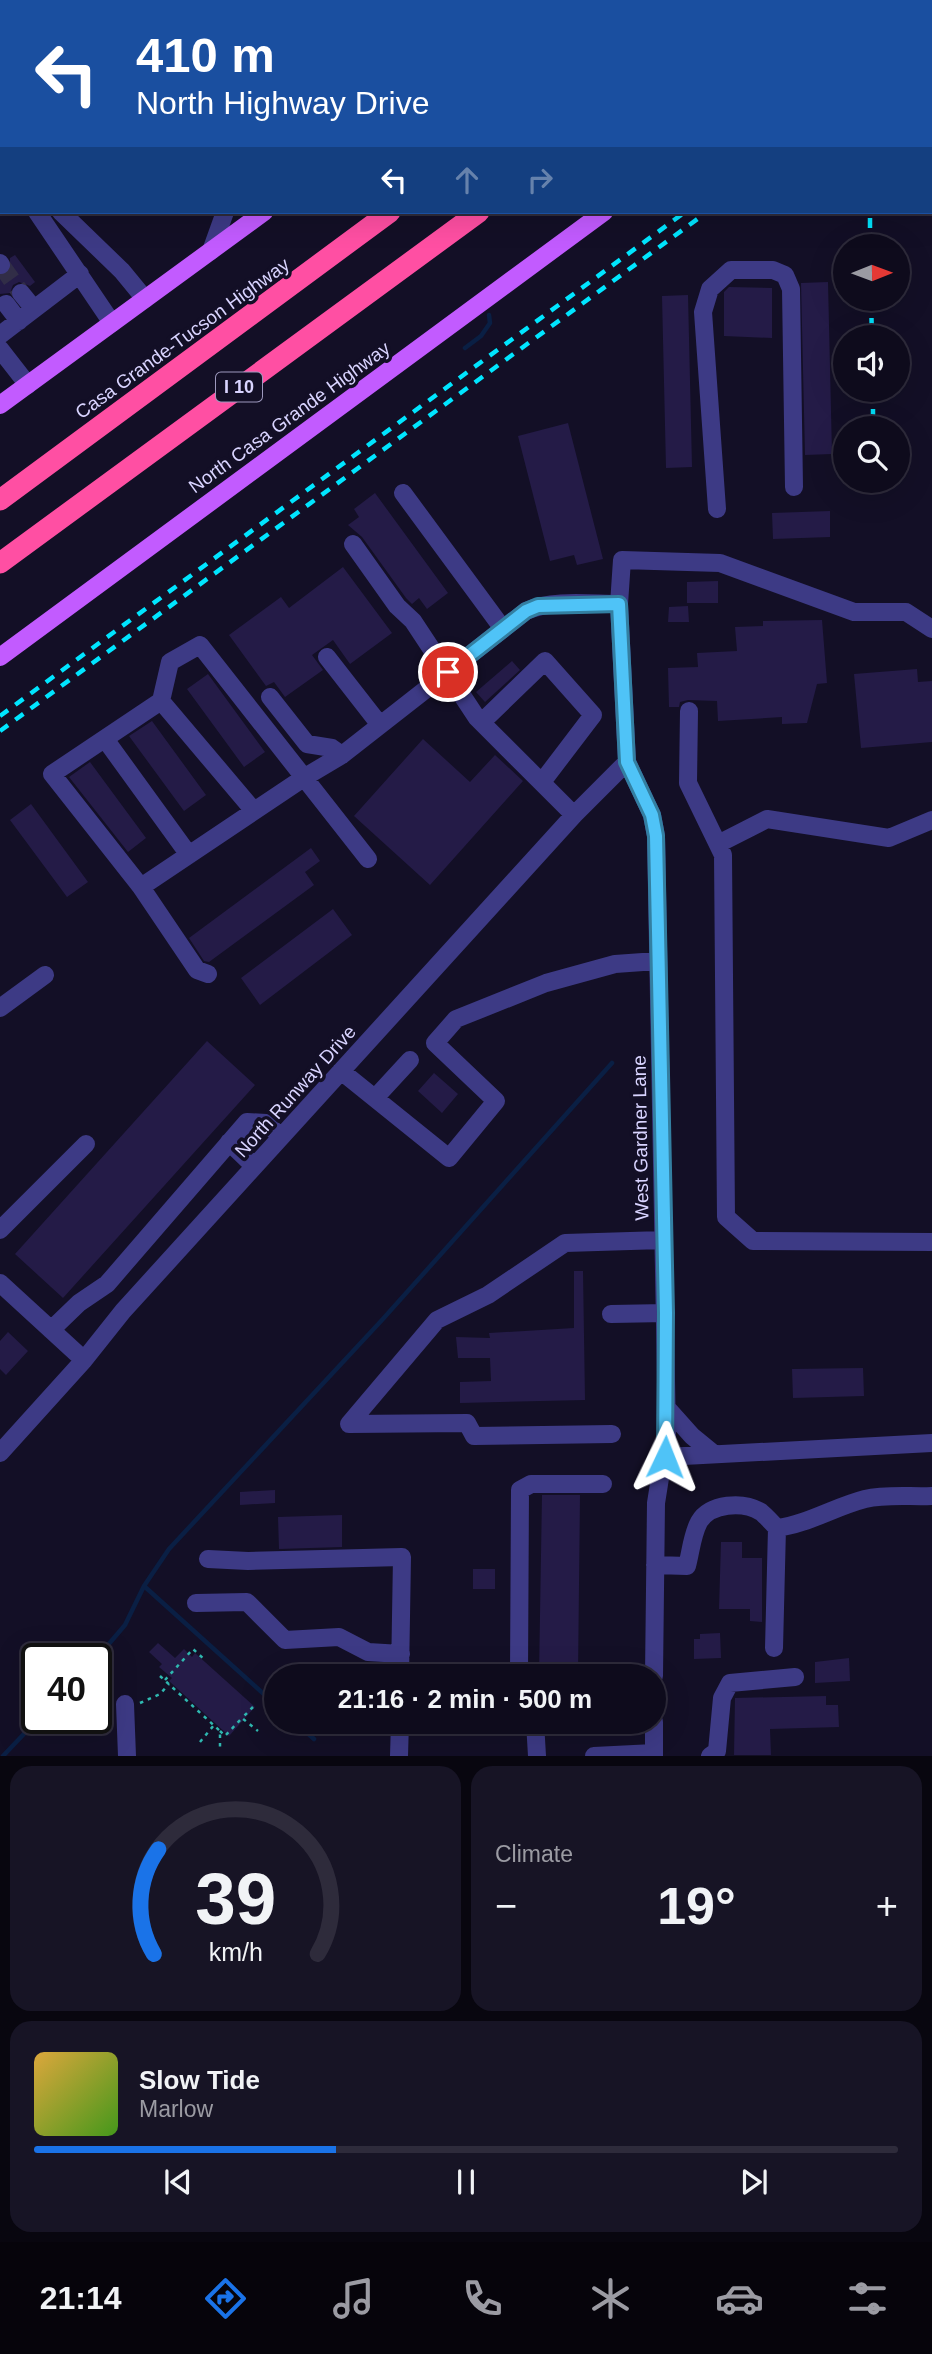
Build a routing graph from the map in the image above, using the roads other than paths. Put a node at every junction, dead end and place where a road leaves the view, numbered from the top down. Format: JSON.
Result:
{"nodes":[{"id":1,"x":38,"y":214,"type":"edge"},
{"id":2,"x":63,"y":214,"type":"edge"},
{"id":3,"x":224,"y":214,"type":"edge"},
{"id":4,"x":261,"y":214,"type":"edge"},
{"id":5,"x":387,"y":214,"type":"edge"},
{"id":6,"x":476,"y":214,"type":"edge"},
{"id":7,"x":601,"y":214,"type":"edge"},
{"id":8,"x":211,"y":251,"type":"junction"},
{"id":9,"x":80,"y":274,"type":"junction"},
{"id":10,"x":145,"y":299,"type":"junction"},
{"id":11,"x":10,"y":302,"type":"edge"},
{"id":12,"x":112,"y":323,"type":"junction"},
{"id":13,"x":11,"y":328,"type":"edge"},
{"id":14,"x":28,"y":385,"type":"junction"},
{"id":15,"x":0,"y":405,"type":"edge"},
{"id":16,"x":794,"y":487,"type":"dead end"},
{"id":17,"x":403,"y":493,"type":"dead end"},
{"id":18,"x":0,"y":500,"type":"edge"},
{"id":19,"x":717,"y":509,"type":"dead end"},
{"id":20,"x":353,"y":544,"type":"dead end"},
{"id":21,"x":0,"y":563,"type":"edge"},
{"id":22,"x":619,"y":604,"type":"junction"},
{"id":23,"x":503,"y":629,"type":"junction"},
{"id":24,"x":932,"y":629,"type":"edge"},
{"id":25,"x":0,"y":657,"type":"edge"},
{"id":26,"x":327,"y":657,"type":"dead end"},
{"id":27,"x":448,"y":672,"type":"junction"},
{"id":28,"x":270,"y":697,"type":"dead end"},
{"id":29,"x":160,"y":701,"type":"junction"},
{"id":30,"x":689,"y":712,"type":"dead end"},
{"id":31,"x":483,"y":721,"type":"junction"},
{"id":32,"x":380,"y":725,"type":"junction"},
{"id":33,"x":105,"y":739,"type":"junction"},
{"id":34,"x":342,"y":755,"type":"junction"},
{"id":35,"x":627,"y":762,"type":"junction"},
{"id":36,"x":305,"y":777,"type":"junction"},
{"id":37,"x":545,"y":786,"type":"junction"},
{"id":38,"x":254,"y":811,"type":"junction"},
{"id":39,"x":574,"y":815,"type":"junction"},
{"id":40,"x":932,"y":820,"type":"edge"},
{"id":41,"x":718,"y":844,"type":"junction"},
{"id":42,"x":189,"y":855,"type":"junction"},
{"id":43,"x":368,"y":859,"type":"dead end"},
{"id":44,"x":141,"y":887,"type":"junction"},
{"id":45,"x":657,"y":961,"type":"junction"},
{"id":46,"x":208,"y":974,"type":"dead end"},
{"id":47,"x":46,"y":975,"type":"dead end"},
{"id":48,"x":0,"y":1008,"type":"edge"},
{"id":49,"x":410,"y":1060,"type":"dead end"},
{"id":50,"x":341,"y":1071,"type":"junction"},
{"id":51,"x":375,"y":1098,"type":"junction"},
{"id":52,"x":281,"y":1137,"type":"junction"},
{"id":53,"x":229,"y":1143,"type":"junction"},
{"id":54,"x":86,"y":1144,"type":"dead end"},
{"id":55,"x":254,"y":1166,"type":"junction"},
{"id":56,"x":0,"y":1230,"type":"edge"},
{"id":57,"x":663,"y":1240,"type":"junction"},
{"id":58,"x":932,"y":1242,"type":"edge"},
{"id":59,"x":0,"y":1283,"type":"edge"},
{"id":60,"x":100,"y":1288,"type":"junction"},
{"id":61,"x":122,"y":1311,"type":"junction"},
{"id":62,"x":666,"y":1313,"type":"junction"},
{"id":63,"x":611,"y":1314,"type":"dead end"},
{"id":64,"x":51,"y":1330,"type":"junction"},
{"id":65,"x":84,"y":1360,"type":"junction"},
{"id":66,"x":667,"y":1408,"type":"junction"},
{"id":67,"x":612,"y":1434,"type":"dead end"},
{"id":68,"x":932,"y":1443,"type":"edge"},
{"id":69,"x":0,"y":1453,"type":"edge"},
{"id":70,"x":714,"y":1454,"type":"junction"},
{"id":71,"x":665,"y":1457,"type":"junction"},
{"id":72,"x":603,"y":1484,"type":"dead end"},
{"id":73,"x":932,"y":1496,"type":"edge"},
{"id":74,"x":776,"y":1528,"type":"junction"},
{"id":75,"x":208,"y":1559,"type":"dead end"},
{"id":76,"x":654,"y":1565,"type":"junction"},
{"id":77,"x":196,"y":1603,"type":"dead end"},
{"id":78,"x":774,"y":1648,"type":"dead end"},
{"id":79,"x":401,"y":1654,"type":"junction"},
{"id":80,"x":401,"y":1664,"type":"edge"},
{"id":81,"x":519,"y":1664,"type":"edge"},
{"id":82,"x":654,"y":1664,"type":"edge"},
{"id":83,"x":795,"y":1677,"type":"dead end"},
{"id":84,"x":125,"y":1704,"type":"road end"},
{"id":85,"x":400,"y":1734,"type":"edge"},
{"id":86,"x":536,"y":1734,"type":"edge"},
{"id":87,"x":654,"y":1734,"type":"edge"},
{"id":88,"x":654,"y":1754,"type":"edge"},
{"id":89,"x":127,"y":1755,"type":"edge"},
{"id":90,"x":399,"y":1755,"type":"edge"},
{"id":91,"x":537,"y":1755,"type":"edge"},
{"id":92,"x":594,"y":1755,"type":"edge"},
{"id":93,"x":710,"y":1755,"type":"edge"}],
"edges":[{"from":1,"to":9,"type":"street"},
{"from":2,"to":10,"type":"street"},
{"from":3,"to":8,"type":"street"},
{"from":4,"to":8,"type":"main road"},
{"from":5,"to":18,"type":"highway","name":"Casa Grande-Tucson Highway","number":"I 10"},
{"from":6,"to":21,"type":"highway","number":"I 10"},
{"from":7,"to":25,"type":"main road","name":"North Casa Grande Highway"},
{"from":8,"to":10,"type":"main road"},
{"from":9,"to":12,"type":"street"},
{"from":9,"to":13,"type":"street"},
{"from":10,"to":12,"type":"main road"},
{"from":11,"to":13,"type":"street"},
{"from":11,"to":13,"type":"street"},
{"from":12,"to":14,"type":"main road"},
{"from":13,"to":14,"type":"street"},
{"from":14,"to":15,"type":"main road"},
{"from":16,"to":19,"type":"street"},
{"from":17,"to":23,"type":"street"},
{"from":20,"to":27,"type":"street"},
{"from":22,"to":23,"type":"street"},
{"from":22,"to":24,"type":"street","name":"West Gardner Lane"},
{"from":22,"to":35,"type":"street","name":"West Gardner Lane"},
{"from":23,"to":27,"type":"street"},
{"from":26,"to":32,"type":"street"},
{"from":27,"to":31,"type":"street"},
{"from":27,"to":32,"type":"street"},
{"from":28,"to":34,"type":"street"},
{"from":29,"to":33,"type":"street"},
{"from":29,"to":36,"type":"street"},
{"from":29,"to":38,"type":"street"},
{"from":30,"to":41,"type":"street"},
{"from":31,"to":37,"type":"street"},
{"from":31,"to":37,"type":"street"},
{"from":32,"to":34,"type":"street"},
{"from":33,"to":42,"type":"street"},
{"from":33,"to":44,"type":"street"},
{"from":34,"to":36,"type":"street"},
{"from":35,"to":39,"type":"street","name":"North Runway Drive"},
{"from":35,"to":45,"type":"street","name":"West Gardner Lane"},
{"from":36,"to":38,"type":"street"},
{"from":36,"to":43,"type":"street"},
{"from":37,"to":39,"type":"street"},
{"from":38,"to":42,"type":"street"},
{"from":39,"to":50,"type":"street","name":"North Runway Drive"},
{"from":40,"to":41,"type":"street"},
{"from":41,"to":58,"type":"street"},
{"from":42,"to":44,"type":"street"},
{"from":44,"to":46,"type":"street"},
{"from":45,"to":51,"type":"street"},
{"from":45,"to":57,"type":"street","name":"West Gardner Lane"},
{"from":47,"to":48,"type":"street"},
{"from":49,"to":51,"type":"street"},
{"from":50,"to":51,"type":"street"},
{"from":50,"to":52,"type":"street","name":"North Runway Drive"},
{"from":52,"to":53,"type":"street"},
{"from":52,"to":55,"type":"street","name":"North Runway Drive"},
{"from":53,"to":55,"type":"street"},
{"from":53,"to":60,"type":"street"},
{"from":54,"to":56,"type":"street"},
{"from":55,"to":61,"type":"street","name":"North Runway Drive"},
{"from":57,"to":62,"type":"street","name":"West Gardner Lane"},
{"from":57,"to":67,"type":"street"},
{"from":59,"to":64,"type":"street"},
{"from":60,"to":61,"type":"street"},
{"from":60,"to":64,"type":"street"},
{"from":61,"to":65,"type":"street","name":"North Runway Drive"},
{"from":62,"to":63,"type":"street"},
{"from":62,"to":66,"type":"street","name":"West Gardner Lane"},
{"from":64,"to":65,"type":"street"},
{"from":65,"to":69,"type":"street","name":"North Runway Drive"},
{"from":66,"to":70,"type":"street"},
{"from":66,"to":71,"type":"street","name":"West Gardner Lane"},
{"from":68,"to":70,"type":"street"},
{"from":70,"to":71,"type":"street"},
{"from":71,"to":76,"type":"street","name":"West Gardner Lane"},
{"from":72,"to":81,"type":"street"},
{"from":73,"to":74,"type":"street"},
{"from":74,"to":76,"type":"street"},
{"from":74,"to":78,"type":"street"},
{"from":75,"to":79,"type":"street"},
{"from":76,"to":82,"type":"street","name":"West Gardner Lane"},
{"from":77,"to":79,"type":"street"},
{"from":79,"to":80,"type":"street"},
{"from":83,"to":93,"type":"street"},
{"from":84,"to":89,"type":"street"},
{"from":85,"to":90,"type":"street"},
{"from":86,"to":91,"type":"street"},
{"from":87,"to":88,"type":"street"},
{"from":88,"to":92,"type":"street"}]}
